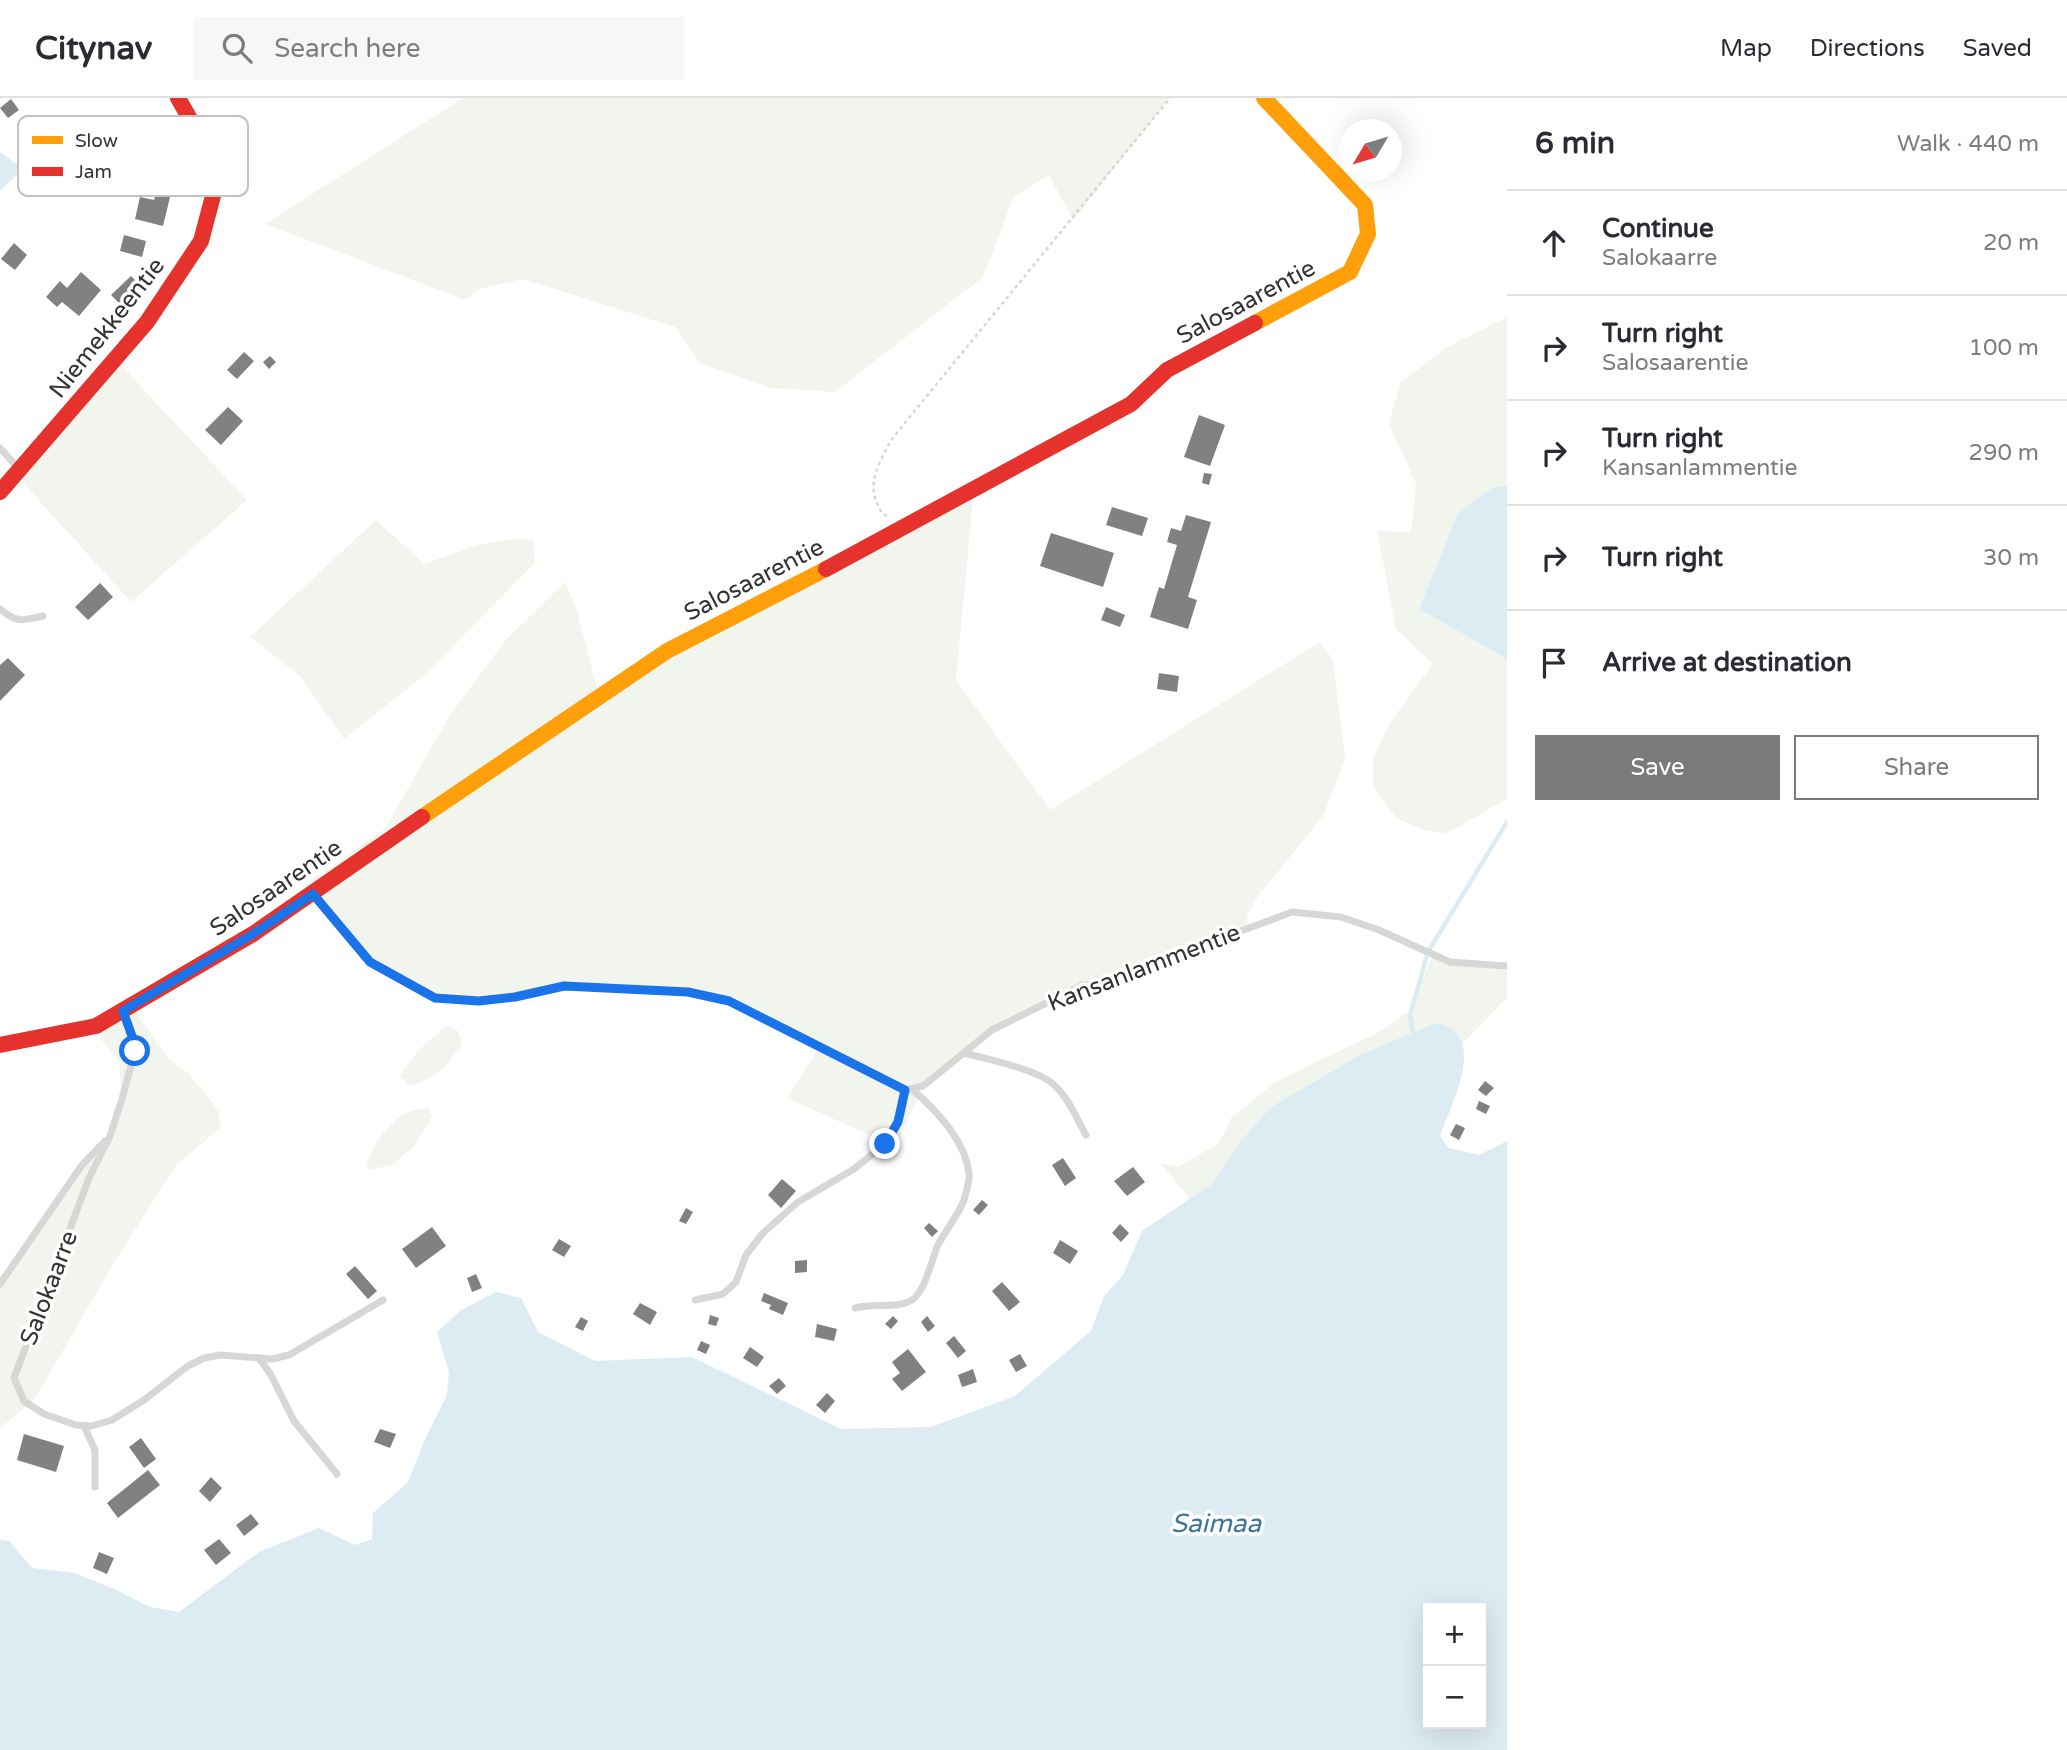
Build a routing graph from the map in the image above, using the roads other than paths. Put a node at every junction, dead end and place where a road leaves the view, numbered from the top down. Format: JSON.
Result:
{"nodes":[{"id":1,"x":178,"y":98,"type":"edge"},
{"id":2,"x":1264,"y":98,"type":"edge"},
{"id":3,"x":188,"y":116,"type":"edge"},
{"id":4,"x":213,"y":196,"type":"edge"},
{"id":5,"x":0,"y":448,"type":"edge"},
{"id":6,"x":20,"y":469,"type":"junction"},
{"id":7,"x":0,"y":492,"type":"edge"},
{"id":8,"x":0,"y":608,"type":"edge"},
{"id":9,"x":43,"y":616,"type":"dead end"},
{"id":10,"x":313,"y":894,"type":"junction"},
{"id":11,"x":1507,"y":966,"type":"edge"},
{"id":12,"x":123,"y":1011,"type":"junction"},
{"id":13,"x":0,"y":1045,"type":"edge"},
{"id":14,"x":964,"y":1053,"type":"junction"},
{"id":15,"x":909,"y":1090,"type":"junction"},
{"id":16,"x":1086,"y":1135,"type":"dead end"},
{"id":17,"x":110,"y":1136,"type":"junction"},
{"id":18,"x":0,"y":1284,"type":"edge"},
{"id":19,"x":383,"y":1300,"type":"dead end"},
{"id":20,"x":695,"y":1300,"type":"dead end"},
{"id":21,"x":855,"y":1308,"type":"dead end"},
{"id":22,"x":257,"y":1358,"type":"junction"},
{"id":23,"x":84,"y":1426,"type":"junction"},
{"id":24,"x":337,"y":1475,"type":"dead end"},
{"id":25,"x":95,"y":1487,"type":"dead end"}],
"edges":[{"from":1,"to":3,"type":"street","name":"Niemekkeentie"},
{"from":2,"to":10,"type":"street","name":"Salosaarentie"},
{"from":4,"to":6,"type":"street","name":"Niemekkeentie"},
{"from":5,"to":6,"type":"lane"},
{"from":6,"to":7,"type":"street","name":"Niemekkeentie"},
{"from":8,"to":9,"type":"lane"},
{"from":10,"to":12,"type":"street","name":"Salosaarentie"},
{"from":10,"to":15,"type":"lane"},
{"from":11,"to":14,"type":"lane","name":"Kansanlammentie"},
{"from":12,"to":13,"type":"street","name":"Salosaarentie"},
{"from":12,"to":17,"type":"lane","name":"Salokaarre"},
{"from":14,"to":15,"type":"lane","name":"Kansanlammentie"},
{"from":14,"to":16,"type":"lane"},
{"from":15,"to":20,"type":"lane"},
{"from":15,"to":21,"type":"lane"},
{"from":17,"to":18,"type":"lane"},
{"from":17,"to":23,"type":"lane","name":"Salokaarre"},
{"from":19,"to":22,"type":"lane"},
{"from":22,"to":23,"type":"lane"},
{"from":22,"to":24,"type":"lane"},
{"from":23,"to":25,"type":"lane"}]}
